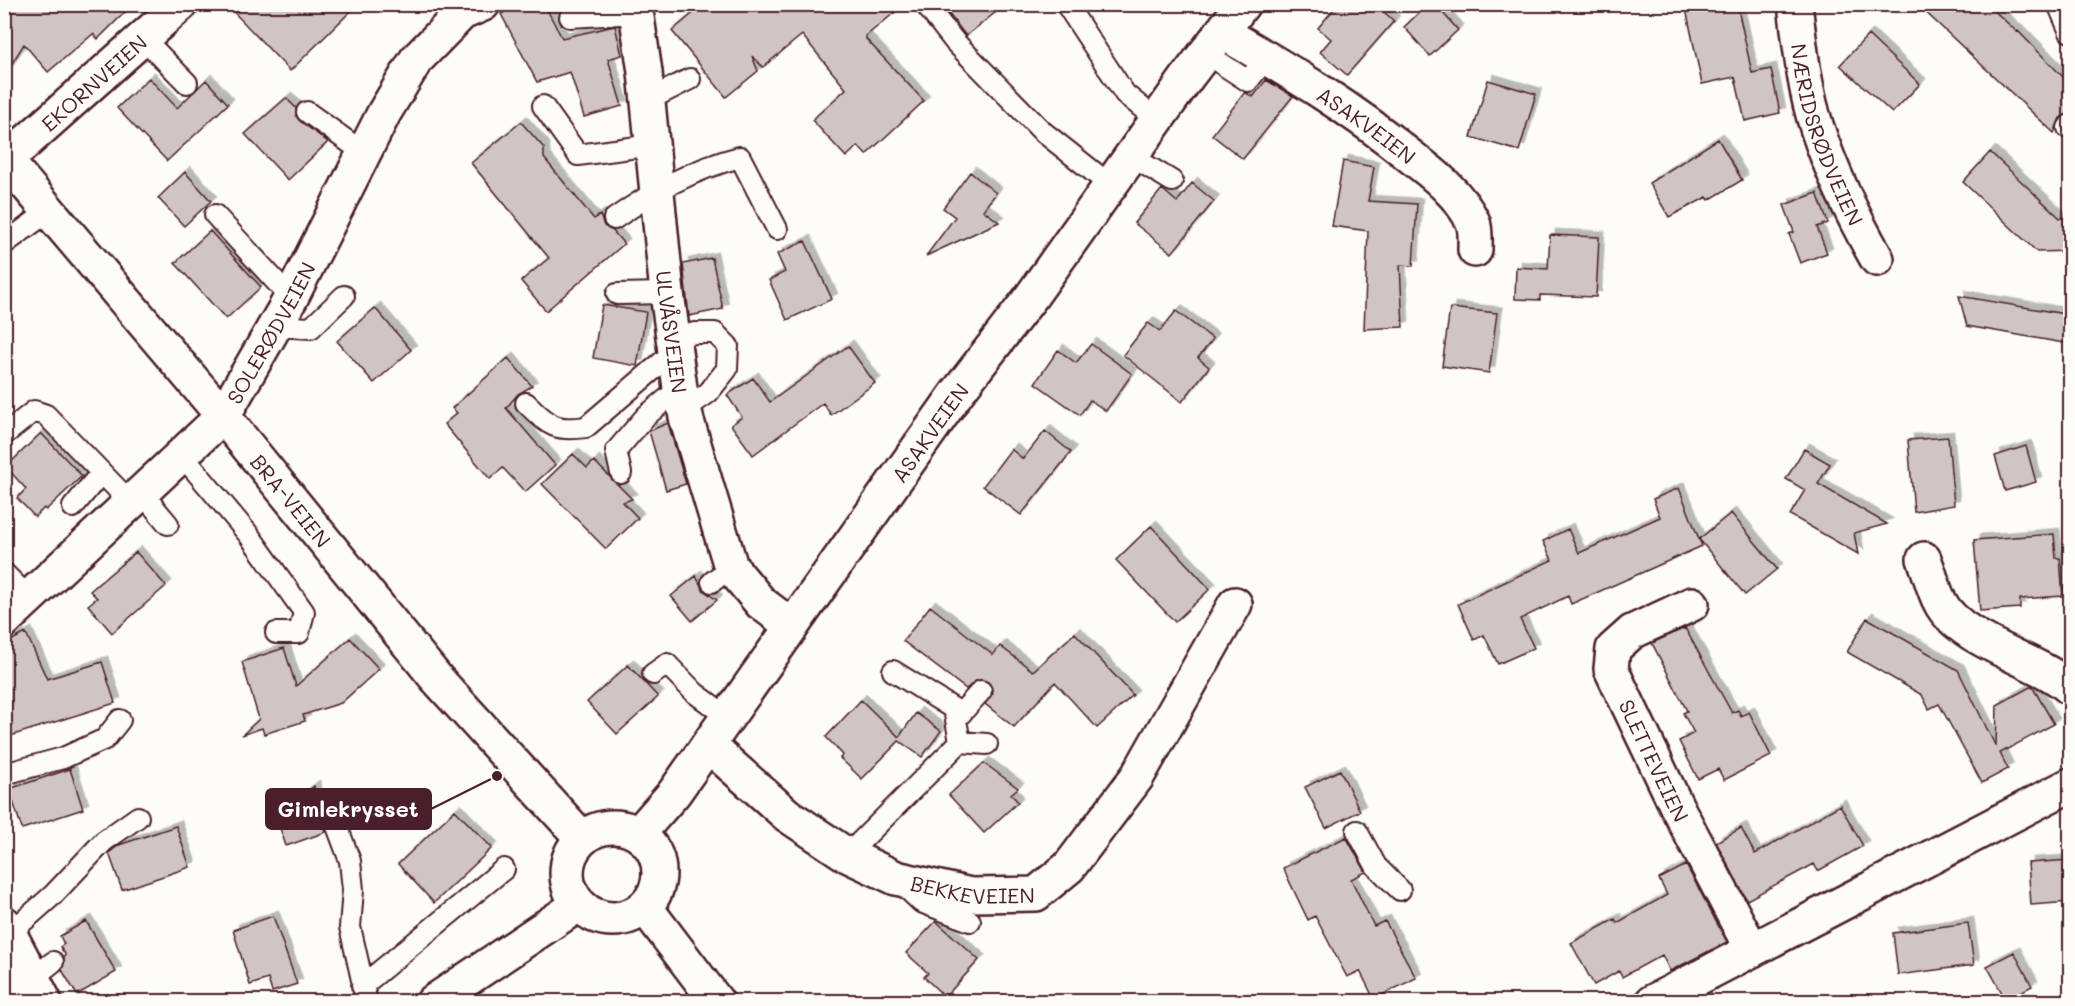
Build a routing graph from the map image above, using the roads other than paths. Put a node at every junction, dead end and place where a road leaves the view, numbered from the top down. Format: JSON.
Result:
{"nodes":[{"id":1,"x":181,"y":4,"type":"edge"},
{"id":2,"x":483,"y":4,"type":"edge"},
{"id":3,"x":925,"y":4,"type":"edge"},
{"id":4,"x":1066,"y":4,"type":"edge"},
{"id":5,"x":1243,"y":4,"type":"edge"},
{"id":6,"x":1795,"y":4,"type":"edge"},
{"id":7,"x":2058,"y":4,"type":"edge"},
{"id":8,"x":635,"y":9,"type":"edge"},
{"id":9,"x":570,"y":17,"type":"dead end"},
{"id":10,"x":2070,"y":32,"type":"edge"},
{"id":11,"x":143,"y":38,"type":"junction"},
{"id":12,"x":1214,"y":43,"type":"junction"},
{"id":13,"x":690,"y":79,"type":"dead end"},
{"id":14,"x":187,"y":82,"type":"dead end"},
{"id":15,"x":648,"y":100,"type":"junction"},
{"id":16,"x":543,"y":106,"type":"dead end"},
{"id":17,"x":307,"y":112,"type":"dead end"},
{"id":18,"x":1157,"y":120,"type":"junction"},
{"id":19,"x":652,"y":145,"type":"junction"},
{"id":20,"x":364,"y":153,"type":"junction"},
{"id":21,"x":1131,"y":156,"type":"junction"},
{"id":22,"x":5,"y":159,"type":"edge"},
{"id":23,"x":1172,"y":181,"type":"dead end"},
{"id":24,"x":1110,"y":185,"type":"junction"},
{"id":25,"x":656,"y":190,"type":"junction"},
{"id":26,"x":49,"y":211,"type":"junction"},
{"id":27,"x":215,"y":215,"type":"dead end"},
{"id":28,"x":614,"y":219,"type":"dead end"},
{"id":29,"x":777,"y":229,"type":"dead end"},
{"id":30,"x":4,"y":244,"type":"edge"},
{"id":31,"x":1475,"y":250,"type":"dead end"},
{"id":32,"x":1877,"y":259,"type":"dead end"},
{"id":33,"x":667,"y":293,"type":"junction"},
{"id":34,"x":617,"y":294,"type":"dead end"},
{"id":35,"x":344,"y":296,"type":"dead end"},
{"id":36,"x":291,"y":298,"type":"junction"},
{"id":37,"x":275,"y":326,"type":"junction"},
{"id":38,"x":674,"y":344,"type":"junction"},
{"id":39,"x":682,"y":399,"type":"junction"},
{"id":40,"x":526,"y":403,"type":"dead end"},
{"id":41,"x":223,"y":416,"type":"junction"},
{"id":42,"x":4,"y":435,"type":"edge"},
{"id":43,"x":182,"y":455,"type":"junction"},
{"id":44,"x":101,"y":473,"type":"junction"},
{"id":45,"x":621,"y":473,"type":"dead end"},
{"id":46,"x":136,"y":498,"type":"junction"},
{"id":47,"x":73,"y":507,"type":"dead end"},
{"id":48,"x":168,"y":524,"type":"dead end"},
{"id":49,"x":1924,"y":559,"type":"dead end"},
{"id":50,"x":4,"y":573,"type":"edge"},
{"id":51,"x":28,"y":597,"type":"junction"},
{"id":52,"x":1235,"y":604,"type":"dead end"},
{"id":53,"x":1692,"y":604,"type":"dead end"},
{"id":54,"x":4,"y":621,"type":"edge"},
{"id":55,"x":792,"y":626,"type":"junction"},
{"id":56,"x":276,"y":633,"type":"dead end"},
{"id":57,"x":893,"y":671,"type":"dead end"},
{"id":58,"x":653,"y":674,"type":"dead end"},
{"id":59,"x":2070,"y":688,"type":"edge"},
{"id":60,"x":981,"y":691,"type":"dead end"},
{"id":61,"x":729,"y":718,"type":"junction"},
{"id":62,"x":956,"y":719,"type":"junction"},
{"id":63,"x":120,"y":720,"type":"dead end"},
{"id":64,"x":960,"y":742,"type":"junction"},
{"id":65,"x":987,"y":744,"type":"dead end"},
{"id":66,"x":708,"y":745,"type":"junction"},
{"id":67,"x":4,"y":774,"type":"edge"},
{"id":68,"x":2070,"y":785,"type":"edge"},
{"id":69,"x":331,"y":810,"type":"dead end"},
{"id":70,"x":138,"y":818,"type":"dead end"},
{"id":71,"x":1357,"y":831,"type":"dead end"},
{"id":72,"x":639,"y":833,"type":"junction"},
{"id":73,"x":582,"y":838,"type":"junction"},
{"id":74,"x":847,"y":855,"type":"junction"},
{"id":75,"x":504,"y":868,"type":"dead end"},
{"id":76,"x":896,"y":878,"type":"junction"},
{"id":77,"x":1400,"y":890,"type":"dead end"},
{"id":78,"x":578,"y":904,"type":"junction"},
{"id":79,"x":645,"y":907,"type":"junction"},
{"id":80,"x":970,"y":921,"type":"dead end"},
{"id":81,"x":7,"y":928,"type":"edge"},
{"id":82,"x":1752,"y":950,"type":"junction"},
{"id":83,"x":34,"y":982,"type":"edge"},
{"id":84,"x":365,"y":994,"type":"edge"},
{"id":85,"x":433,"y":1002,"type":"edge"},
{"id":86,"x":717,"y":1002,"type":"edge"},
{"id":87,"x":1652,"y":1002,"type":"edge"}],
"edges":[{"from":1,"to":11,"type":"street","name":"EKORNVEIEN"},
{"from":2,"to":20,"type":"street","name":"SOLERØDVEIEN"},
{"from":3,"to":24,"type":"lane"},
{"from":4,"to":18,"type":"lane"},
{"from":5,"to":12,"type":"street","name":"ASAKVEIEN"},
{"from":6,"to":32,"type":"street","name":"NÆRIDSRØDVEIEN"},
{"from":7,"to":10,"type":"lane"},
{"from":8,"to":9,"type":"lane"},
{"from":8,"to":15,"type":"street","name":"ULVÅSVEIEN"},
{"from":11,"to":14,"type":"lane"},
{"from":11,"to":22,"type":"street","name":"EKORNVEIEN"},
{"from":12,"to":18,"type":"street","name":"ASAKVEIEN"},
{"from":12,"to":31,"type":"street","name":"ASAKVEIEN"},
{"from":13,"to":15,"type":"lane"},
{"from":15,"to":19,"type":"street","name":"ULVÅSVEIEN"},
{"from":16,"to":19,"type":"lane"},
{"from":17,"to":20,"type":"lane"},
{"from":18,"to":21,"type":"street","name":"ASAKVEIEN"},
{"from":19,"to":25,"type":"street","name":"ULVÅSVEIEN"},
{"from":20,"to":36,"type":"street","name":"SOLERØDVEIEN"},
{"from":21,"to":23,"type":"lane"},
{"from":21,"to":24,"type":"street","name":"ASAKVEIEN"},
{"from":22,"to":26,"type":"street","name":"BRA-VEIEN"},
{"from":24,"to":55,"type":"street","name":"ASAKVEIEN"},
{"from":25,"to":28,"type":"lane"},
{"from":25,"to":29,"type":"lane"},
{"from":25,"to":33,"type":"street","name":"ULVÅSVEIEN"},
{"from":26,"to":30,"type":"lane"},
{"from":26,"to":41,"type":"street","name":"BRA-VEIEN"},
{"from":27,"to":36,"type":"lane"},
{"from":33,"to":34,"type":"lane"},
{"from":33,"to":38,"type":"street","name":"ULVÅSVEIEN"},
{"from":35,"to":37,"type":"lane"},
{"from":36,"to":37,"type":"street","name":"SOLERØDVEIEN"},
{"from":37,"to":41,"type":"street","name":"SOLERØDVEIEN"},
{"from":38,"to":39,"type":"street","name":"ULVÅSVEIEN"},
{"from":38,"to":39,"type":"lane"},
{"from":38,"to":40,"type":"lane"},
{"from":39,"to":45,"type":"lane"},
{"from":39,"to":55,"type":"street","name":"ULVÅSVEIEN"},
{"from":41,"to":43,"type":"street","name":"SOLERØDVEIEN"},
{"from":41,"to":73,"type":"street","name":"BRA-VEIEN"},
{"from":42,"to":44,"type":"lane"},
{"from":43,"to":46,"type":"street","name":"SOLERØDVEIEN"},
{"from":43,"to":56,"type":"lane"},
{"from":44,"to":46,"type":"lane"},
{"from":44,"to":47,"type":"lane"},
{"from":46,"to":48,"type":"lane"},
{"from":46,"to":51,"type":"street","name":"SOLERØDVEIEN"},
{"from":49,"to":59,"type":"street"},
{"from":50,"to":51,"type":"lane"},
{"from":51,"to":54,"type":"street","name":"SOLERØDVEIEN"},
{"from":52,"to":76,"type":"street","name":"BEKKEVEIEN"},
{"from":53,"to":82,"type":"street","name":"SLETTEVEIEN"},
{"from":55,"to":61,"type":"street","name":"ASAKVEIEN"},
{"from":57,"to":62,"type":"lane"},
{"from":58,"to":61,"type":"lane"},
{"from":60,"to":62,"type":"lane"},
{"from":61,"to":66,"type":"street","name":"ASAKVEIEN"},
{"from":62,"to":64,"type":"lane"},
{"from":63,"to":67,"type":"lane"},
{"from":64,"to":65,"type":"lane"},
{"from":64,"to":74,"type":"lane"},
{"from":66,"to":72,"type":"street","name":"ASAKVEIEN"},
{"from":66,"to":74,"type":"street","name":"BEKKEVEIEN"},
{"from":68,"to":82,"type":"street"},
{"from":69,"to":84,"type":"lane"},
{"from":70,"to":81,"type":"lane"},
{"from":71,"to":77,"type":"lane"},
{"from":72,"to":73,"type":"street"},
{"from":72,"to":79,"type":"street"},
{"from":73,"to":78,"type":"street"},
{"from":74,"to":76,"type":"street","name":"BEKKEVEIEN"},
{"from":75,"to":84,"type":"lane"},
{"from":76,"to":80,"type":"lane"},
{"from":78,"to":79,"type":"street"},
{"from":78,"to":85,"type":"street"},
{"from":79,"to":86,"type":"street"},
{"from":81,"to":83,"type":"street"},
{"from":82,"to":87,"type":"street"}]}
